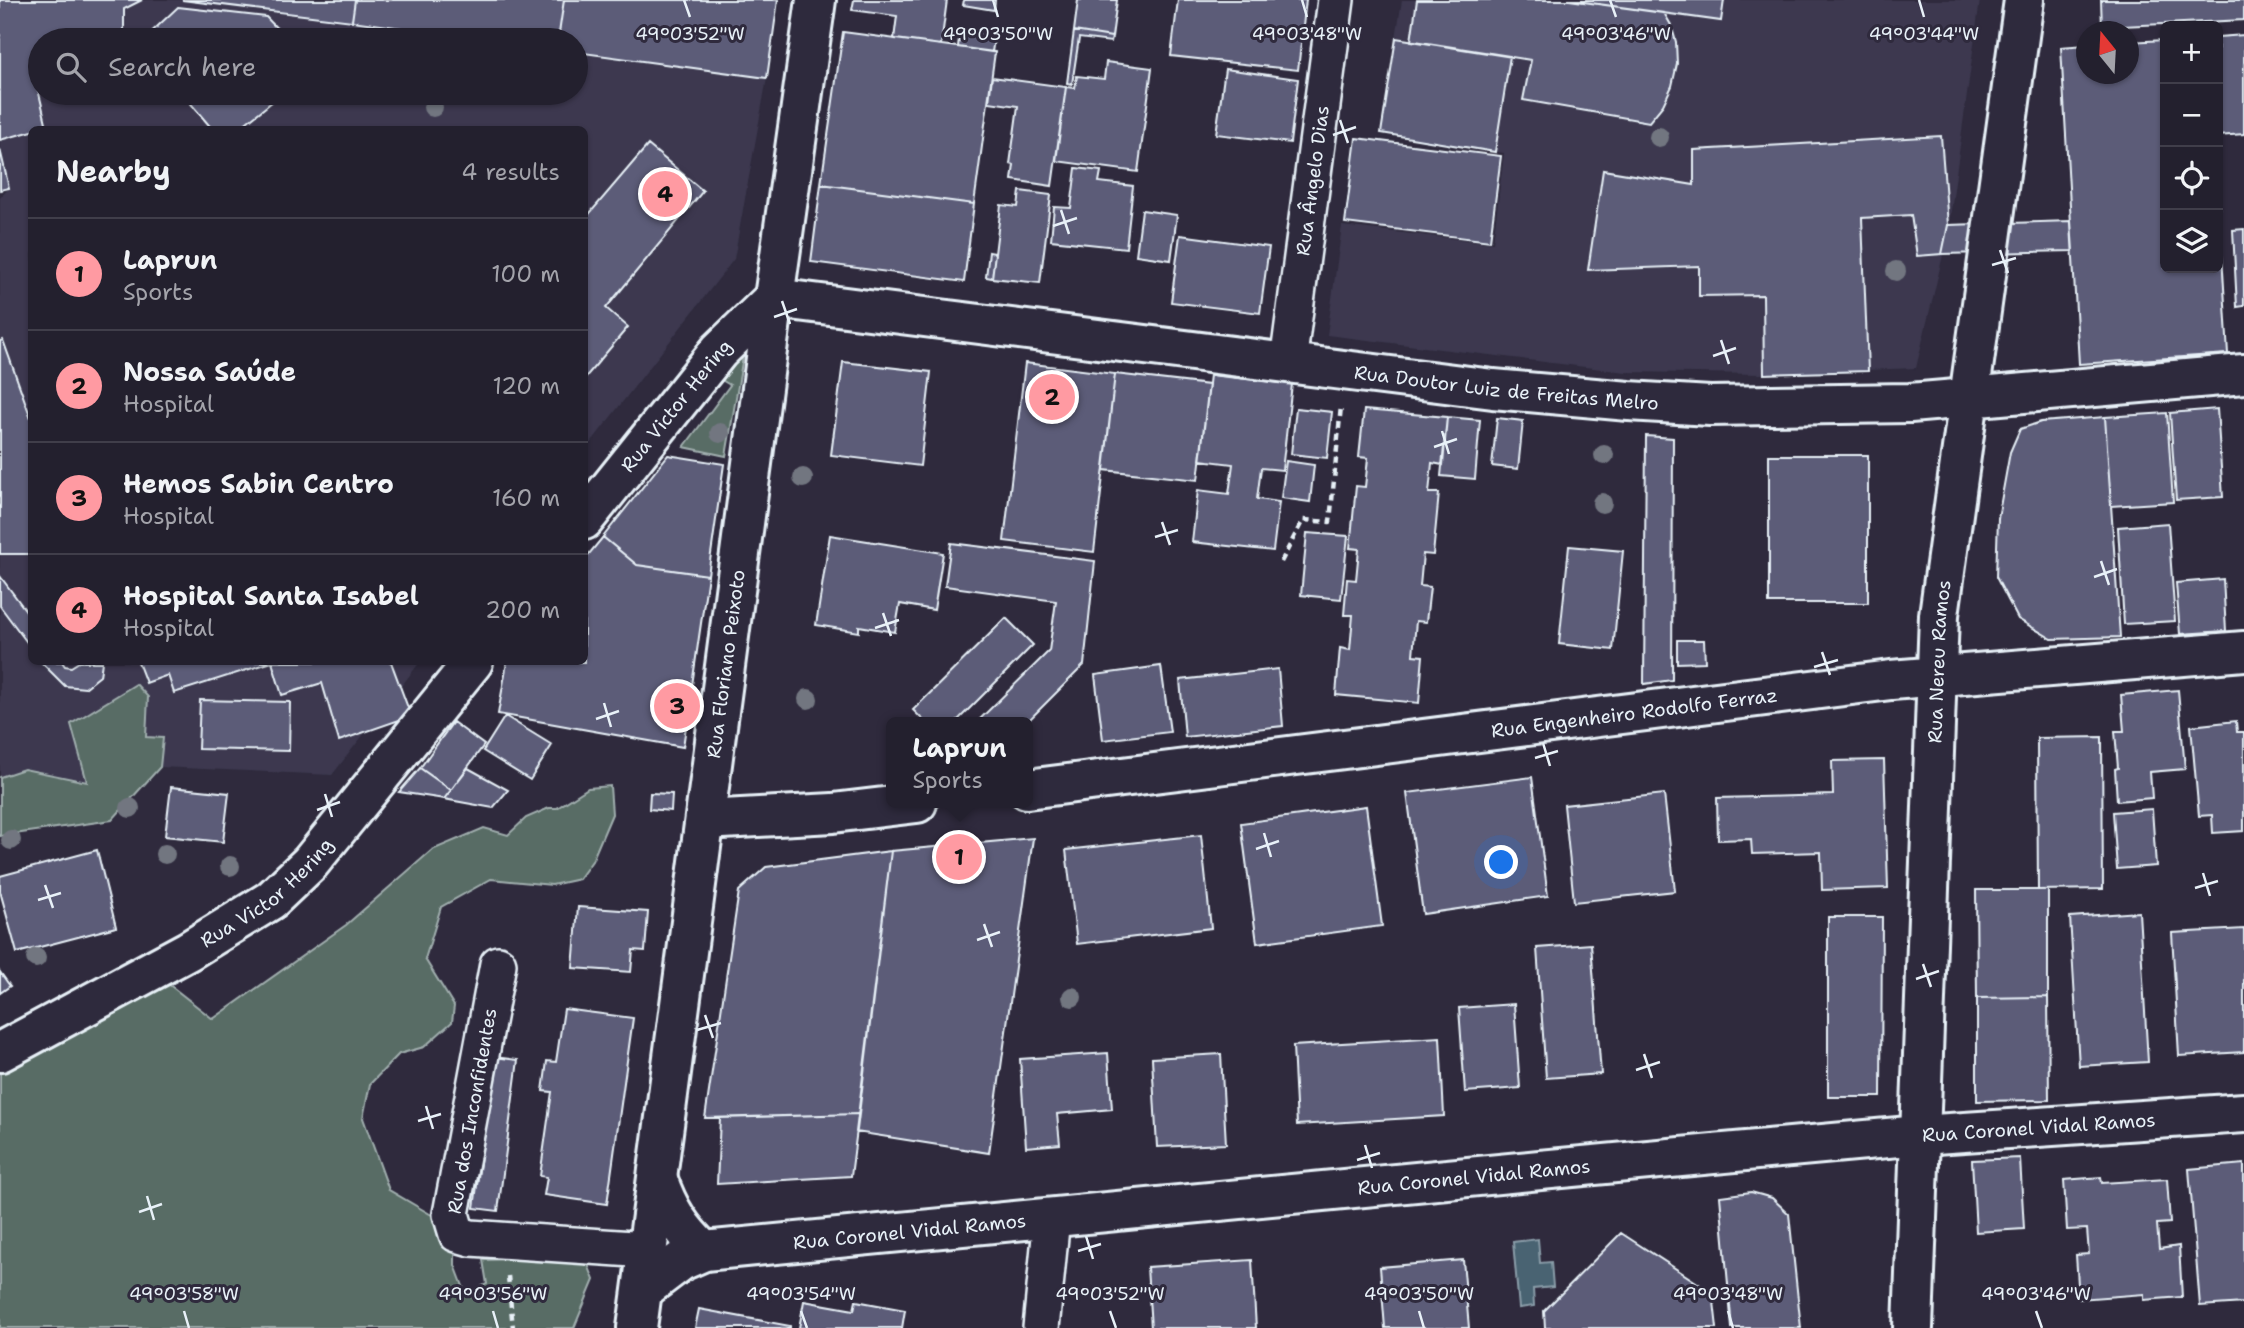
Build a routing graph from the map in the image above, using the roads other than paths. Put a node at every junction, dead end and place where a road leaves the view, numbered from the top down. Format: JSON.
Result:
{"nodes":[{"id":1,"x":816,"y":0,"type":"edge"},
{"id":2,"x":1335,"y":0,"type":"edge"},
{"id":3,"x":2024,"y":0,"type":"edge"},
{"id":4,"x":774,"y":298,"type":"junction"},
{"id":5,"x":1288,"y":363,"type":"junction"},
{"id":6,"x":2244,"y":374,"type":"edge"},
{"id":7,"x":1971,"y":398,"type":"junction"},
{"id":8,"x":588,"y":515,"type":"edge"},
{"id":9,"x":2244,"y":651,"type":"edge"},
{"id":10,"x":471,"y":665,"type":"edge"},
{"id":11,"x":1937,"y":675,"type":"junction"},
{"id":12,"x":1033,"y":788,"type":"edge"},
{"id":13,"x":886,"y":807,"type":"edge"},
{"id":14,"x":705,"y":820,"type":"junction"},
{"id":15,"x":498,"y":964,"type":"dead end"},
{"id":16,"x":0,"y":1052,"type":"edge"},
{"id":17,"x":2244,"y":1113,"type":"edge"},
{"id":18,"x":1920,"y":1135,"type":"junction"},
{"id":19,"x":657,"y":1180,"type":"junction"},
{"id":20,"x":1052,"y":1217,"type":"junction"},
{"id":21,"x":648,"y":1250,"type":"junction"},
{"id":22,"x":705,"y":1251,"type":"junction"},
{"id":23,"x":644,"y":1289,"type":"junction"},
{"id":24,"x":638,"y":1328,"type":"edge"},
{"id":25,"x":1041,"y":1328,"type":"edge"},
{"id":26,"x":1913,"y":1328,"type":"edge"}],
"edges":[{"from":1,"to":4,"type":"street","name":"Rua Floriano Peixoto"},
{"from":2,"to":5,"type":"street","name":"Rua Ângelo Dias"},
{"from":3,"to":7,"type":"street","name":"Rua Nereu Ramos"},
{"from":4,"to":5,"type":"street","name":"Rua Doutor Luiz de Freitas Melro"},
{"from":4,"to":8,"type":"street","name":"Rua Victor Hering"},
{"from":4,"to":14,"type":"street","name":"Rua Floriano Peixoto"},
{"from":5,"to":7,"type":"street","name":"Rua Doutor Luiz de Freitas Melro"},
{"from":6,"to":7,"type":"street","name":"Rua Doutor Luiz de Freitas Melro"},
{"from":7,"to":11,"type":"street","name":"Rua Nereu Ramos"},
{"from":9,"to":11,"type":"street","name":"Rua Engenheiro Rodolfo Ferraz"},
{"from":10,"to":16,"type":"street","name":"Rua Victor Hering"},
{"from":11,"to":12,"type":"street","name":"Rua Engenheiro Rodolfo Ferraz"},
{"from":11,"to":18,"type":"street","name":"Rua Nereu Ramos"},
{"from":13,"to":14,"type":"street"},
{"from":14,"to":19,"type":"street","name":"Rua Floriano Peixoto"},
{"from":15,"to":21,"type":"street","name":"Rua dos Inconfidentes"},
{"from":17,"to":18,"type":"street","name":"Rua Coronel Vidal Ramos"},
{"from":18,"to":20,"type":"street","name":"Rua Coronel Vidal Ramos"},
{"from":18,"to":26,"type":"street","name":"Rua Nereu Ramos"},
{"from":19,"to":21,"type":"street","name":"Rua Floriano Peixoto"},
{"from":19,"to":22,"type":"street"},
{"from":20,"to":22,"type":"street","name":"Rua Coronel Vidal Ramos"},
{"from":20,"to":25,"type":"street"},
{"from":21,"to":23,"type":"street","name":"Rua Floriano Peixoto"},
{"from":22,"to":23,"type":"street","name":"Rua Coronel Vidal Ramos"},
{"from":23,"to":24,"type":"street","name":"Rua Floriano Peixoto"}]}
